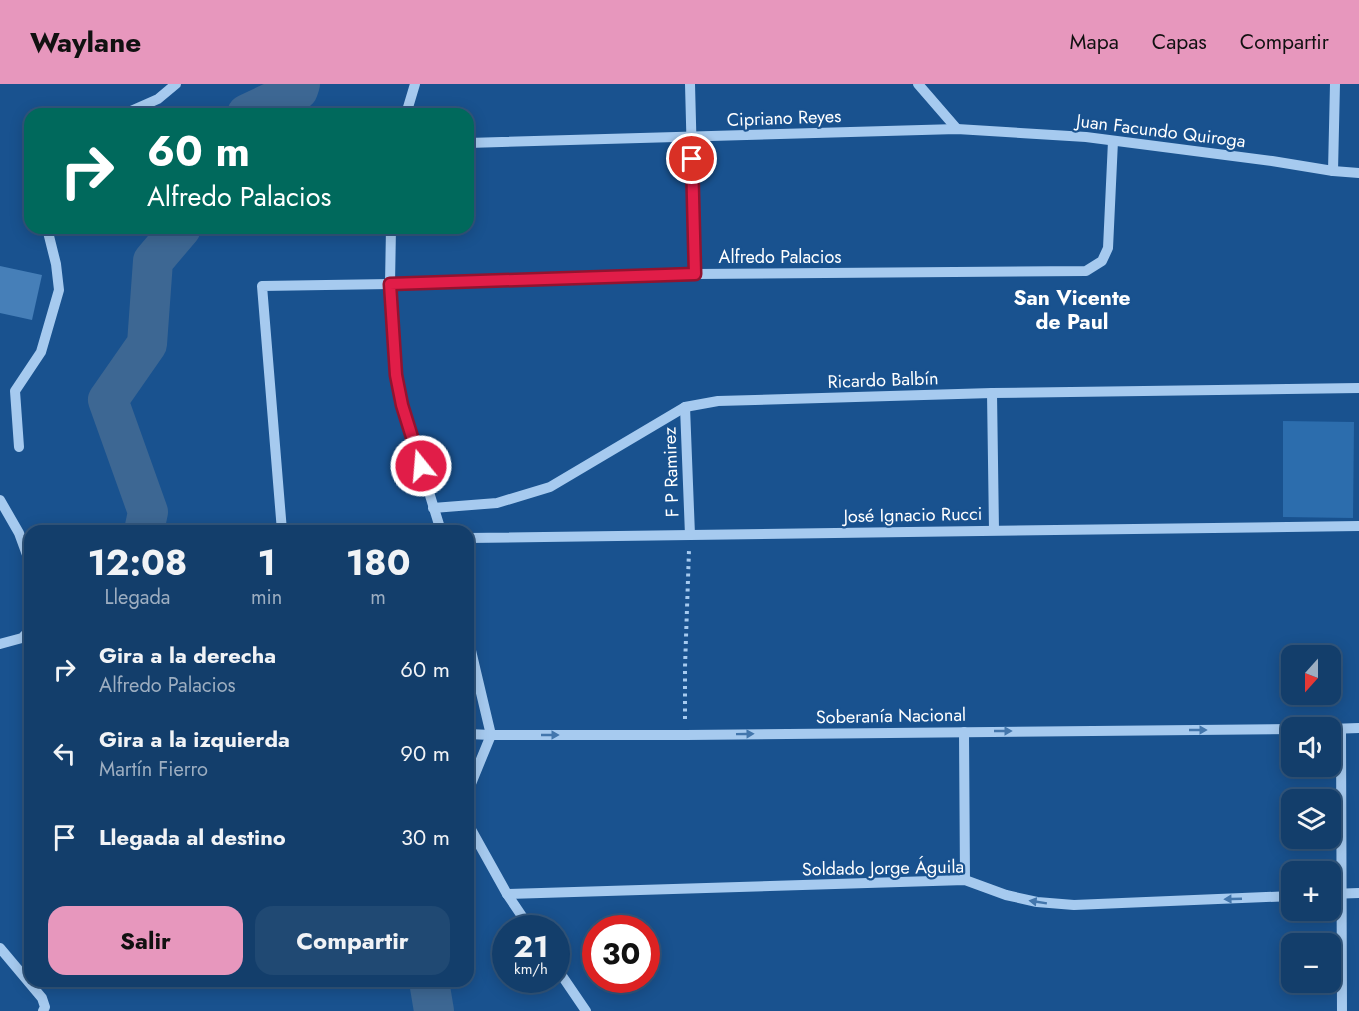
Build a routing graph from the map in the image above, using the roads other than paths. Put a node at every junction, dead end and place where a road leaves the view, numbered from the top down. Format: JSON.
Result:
{"nodes":[{"id":1,"x":176,"y":84,"type":"edge"},
{"id":2,"x":415,"y":84,"type":"edge"},
{"id":3,"x":690,"y":84,"type":"edge"},
{"id":4,"x":918,"y":84,"type":"edge"},
{"id":5,"x":1335,"y":84,"type":"edge"},
{"id":6,"x":138,"y":108,"type":"edge"},
{"id":7,"x":408,"y":108,"type":"edge"},
{"id":8,"x":957,"y":129,"type":"junction"},
{"id":9,"x":691,"y":136,"type":"junction"},
{"id":10,"x":1113,"y":141,"type":"junction"},
{"id":11,"x":474,"y":143,"type":"edge"},
{"id":12,"x":1333,"y":171,"type":"junction"},
{"id":13,"x":1359,"y":173,"type":"edge"},
{"id":14,"x":48,"y":234,"type":"edge"},
{"id":15,"x":391,"y":234,"type":"edge"},
{"id":16,"x":695,"y":274,"type":"junction"},
{"id":17,"x":390,"y":284,"type":"junction"},
{"id":18,"x":1359,"y":388,"type":"edge"},
{"id":19,"x":992,"y":393,"type":"junction"},
{"id":20,"x":685,"y":407,"type":"junction"},
{"id":21,"x":19,"y":447,"type":"dead end"},
{"id":22,"x":0,"y":500,"type":"edge"},
{"id":23,"x":433,"y":508,"type":"junction"},
{"id":24,"x":282,"y":525,"type":"edge"},
{"id":25,"x":439,"y":525,"type":"edge"},
{"id":26,"x":1359,"y":526,"type":"edge"},
{"id":27,"x":994,"y":530,"type":"junction"},
{"id":28,"x":690,"y":535,"type":"junction"},
{"id":29,"x":474,"y":538,"type":"edge"},
{"id":30,"x":24,"y":547,"type":"edge"},
{"id":31,"x":24,"y":636,"type":"edge"},
{"id":32,"x":0,"y":644,"type":"edge"},
{"id":33,"x":474,"y":663,"type":"edge"},
{"id":34,"x":1359,"y":728,"type":"edge"},
{"id":35,"x":1281,"y":729,"type":"edge"},
{"id":36,"x":1341,"y":729,"type":"edge"},
{"id":37,"x":964,"y":732,"type":"junction"},
{"id":38,"x":474,"y":734,"type":"edge"},
{"id":39,"x":491,"y":735,"type":"junction"},
{"id":40,"x":474,"y":776,"type":"edge"},
{"id":41,"x":1336,"y":777,"type":"edge"},
{"id":42,"x":474,"y":835,"type":"edge"},
{"id":43,"x":1336,"y":861,"type":"edge"},
{"id":44,"x":965,"y":880,"type":"junction"},
{"id":45,"x":1359,"y":893,"type":"edge"},
{"id":46,"x":507,"y":894,"type":"junction"},
{"id":47,"x":1341,"y":894,"type":"edge"},
{"id":48,"x":1281,"y":896,"type":"edge"},
{"id":49,"x":521,"y":915,"type":"edge"},
{"id":50,"x":1337,"y":921,"type":"edge"},
{"id":51,"x":0,"y":948,"type":"edge"},
{"id":52,"x":24,"y":977,"type":"edge"},
{"id":53,"x":33,"y":987,"type":"edge"},
{"id":54,"x":570,"y":988,"type":"edge"},
{"id":55,"x":43,"y":1011,"type":"edge"},
{"id":56,"x":586,"y":1011,"type":"edge"},
{"id":57,"x":1342,"y":1011,"type":"edge"}],
"edges":[{"from":1,"to":6,"type":"street"},
{"from":2,"to":7,"type":"street"},
{"from":3,"to":9,"type":"street"},
{"from":4,"to":8,"type":"street"},
{"from":5,"to":12,"type":"street"},
{"from":8,"to":9,"type":"street","name":"Cipriano Reyes"},
{"from":8,"to":10,"type":"street","name":"Juan Facundo Quiroga"},
{"from":9,"to":11,"type":"street","name":"Cipriano Reyes"},
{"from":9,"to":16,"type":"street"},
{"from":10,"to":12,"type":"street","name":"Juan Facundo Quiroga"},
{"from":10,"to":16,"type":"street","name":"Alfredo Palacios"},
{"from":12,"to":13,"type":"street","name":"Juan Facundo Quiroga"},
{"from":14,"to":21,"type":"street"},
{"from":15,"to":17,"type":"street"},
{"from":16,"to":17,"type":"street","name":"Alfredo Palacios"},
{"from":17,"to":23,"type":"street"},
{"from":17,"to":24,"type":"street","name":"Alfredo Palacios"},
{"from":18,"to":19,"type":"street","name":"Ricardo Balbín"},
{"from":19,"to":20,"type":"street","name":"Ricardo Balbín"},
{"from":19,"to":27,"type":"street"},
{"from":20,"to":23,"type":"street","name":"Ricardo Balbín"},
{"from":20,"to":28,"type":"street","name":"F P Ramirez"},
{"from":22,"to":30,"type":"street"},
{"from":23,"to":25,"type":"street"},
{"from":26,"to":27,"type":"street","name":"José Ignacio Rucci"},
{"from":27,"to":28,"type":"street","name":"José Ignacio Rucci"},
{"from":28,"to":29,"type":"street","name":"José Ignacio Rucci"},
{"from":31,"to":32,"type":"street"},
{"from":33,"to":39,"type":"street"},
{"from":34,"to":36,"type":"street"},
{"from":37,"to":35,"type":"street","name":"Soberanía Nacional","one_way":true},
{"from":39,"to":37,"type":"street","name":"Soberanía Nacional","one_way":true},
{"from":37,"to":44,"type":"street"},
{"from":38,"to":39,"type":"street","name":"Soberanía Nacional"},
{"from":39,"to":40,"type":"street"},
{"from":41,"to":43,"type":"street"},
{"from":42,"to":46,"type":"street"},
{"from":44,"to":46,"type":"street","name":"Soldado Jorge Águila"},
{"from":48,"to":44,"type":"street","name":"Soldado Jorge Águila","one_way":true},
{"from":45,"to":47,"type":"street"},
{"from":46,"to":49,"type":"street"},
{"from":50,"to":57,"type":"street"},
{"from":51,"to":52,"type":"street"},
{"from":53,"to":55,"type":"street"},
{"from":54,"to":56,"type":"street"}]}
